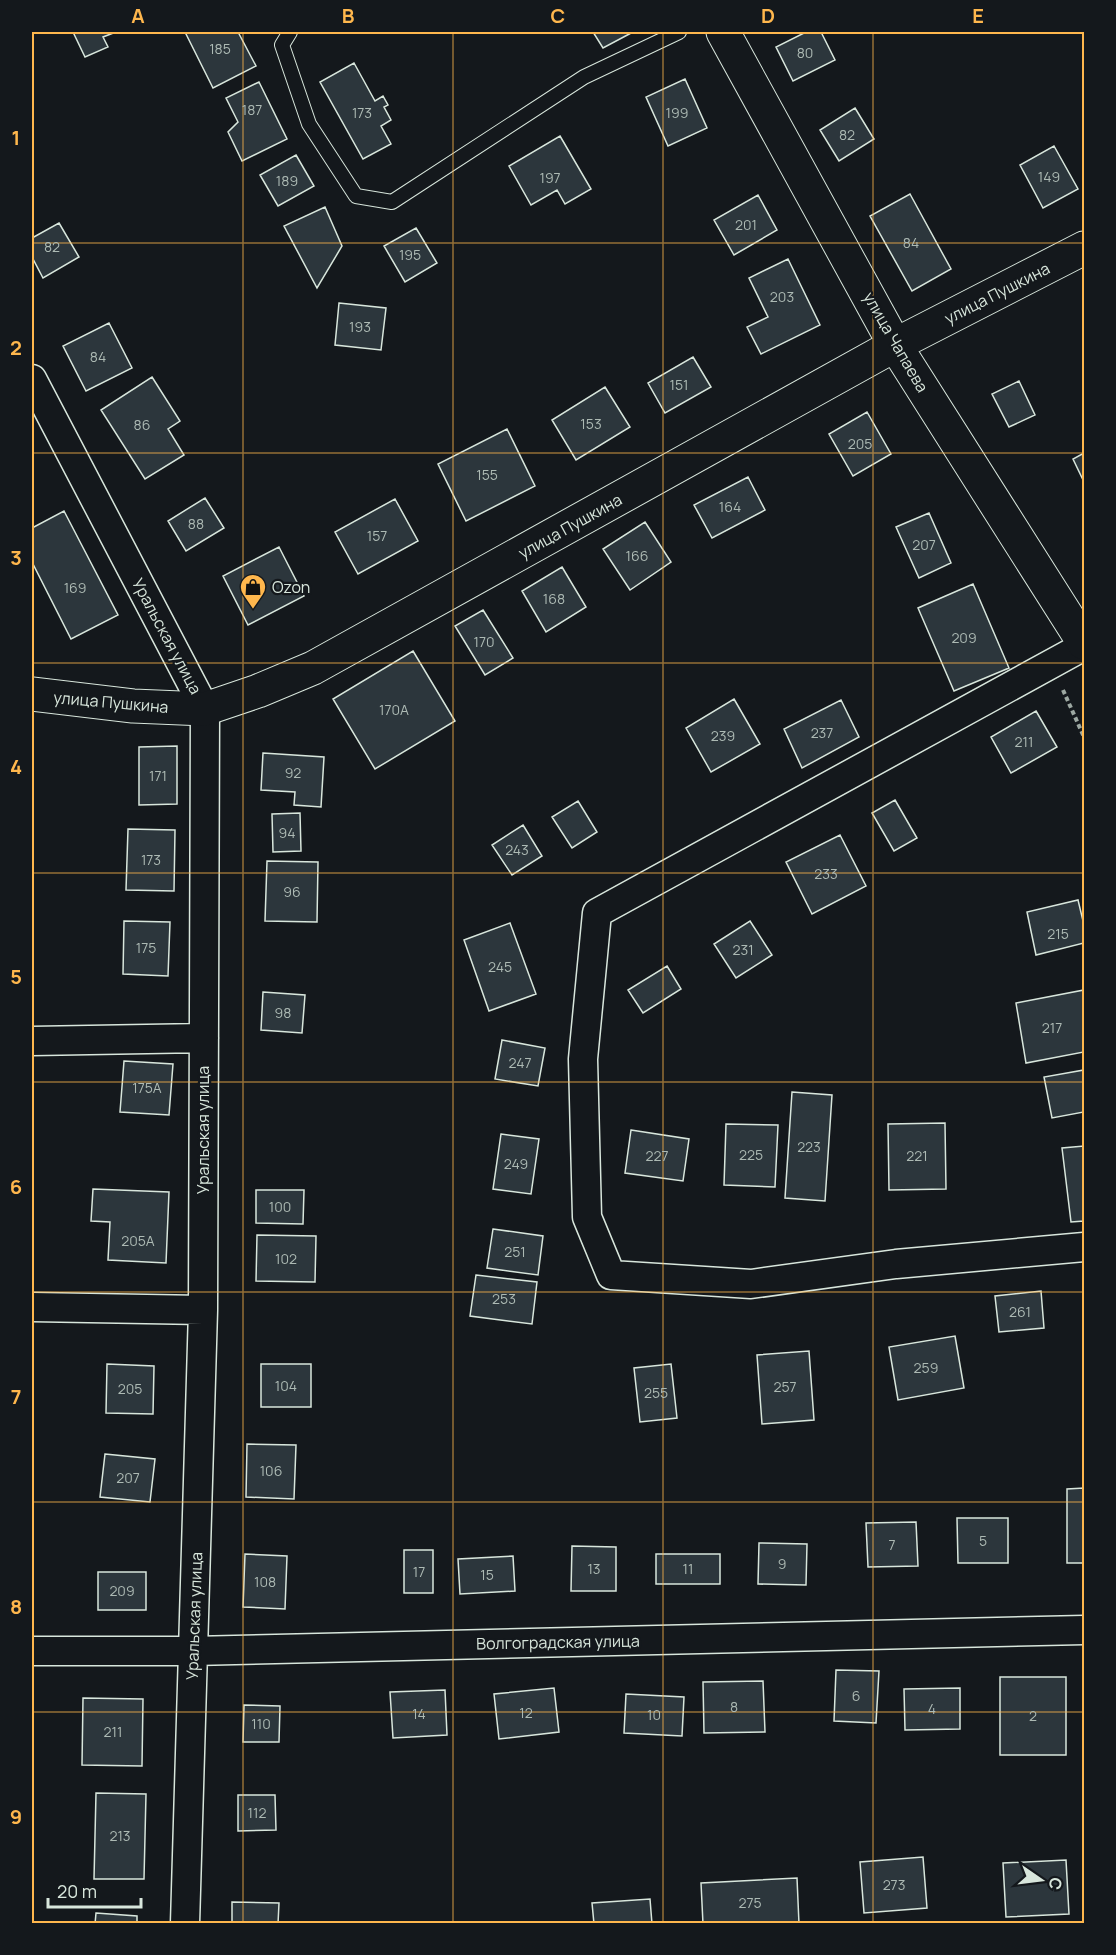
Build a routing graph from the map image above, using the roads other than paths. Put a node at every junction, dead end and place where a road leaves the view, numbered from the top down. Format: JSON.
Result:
{"nodes":[{"id":1,"x":290,"y":32,"type":"edge"},
{"id":2,"x":679,"y":32,"type":"edge"},
{"id":3,"x":723,"y":32,"type":"edge"},
{"id":4,"x":1084,"y":248,"type":"edge"},
{"id":5,"x":895,"y":345,"type":"junction"},
{"id":6,"x":32,"y":379,"type":"edge"},
{"id":7,"x":1084,"y":645,"type":"edge"},
{"id":8,"x":32,"y":694,"type":"edge"},
{"id":9,"x":205,"y":709,"type":"junction"},
{"id":10,"x":204,"y":1038,"type":"junction"},
{"id":11,"x":32,"y":1041,"type":"edge"},
{"id":12,"x":1084,"y":1247,"type":"edge"},
{"id":13,"x":32,"y":1307,"type":"edge"},
{"id":14,"x":203,"y":1310,"type":"junction"},
{"id":15,"x":1084,"y":1630,"type":"edge"},
{"id":16,"x":32,"y":1651,"type":"edge"},
{"id":17,"x":194,"y":1651,"type":"junction"},
{"id":18,"x":185,"y":1923,"type":"edge"}],
"edges":[{"from":1,"to":2,"type":"lane"},
{"from":3,"to":5,"type":"street","name":"улица Чапаева"},
{"from":4,"to":5,"type":"street","name":"улица Пушкина"},
{"from":5,"to":7,"type":"street","name":"улица Чапаева"},
{"from":5,"to":9,"type":"street","name":"улица Пушкина"},
{"from":6,"to":9,"type":"street","name":"Уральская улица"},
{"from":7,"to":12,"type":"street"},
{"from":8,"to":9,"type":"street","name":"улица Пушкина"},
{"from":9,"to":10,"type":"street","name":"Уральская улица"},
{"from":10,"to":11,"type":"street"},
{"from":10,"to":14,"type":"street","name":"Уральская улица"},
{"from":13,"to":14,"type":"street"},
{"from":14,"to":17,"type":"street","name":"Уральская улица"},
{"from":15,"to":17,"type":"street","name":"Волгоградская улица"},
{"from":16,"to":17,"type":"street","name":"Волгоградская улица"},
{"from":17,"to":18,"type":"street","name":"Уральская улица"}]}
